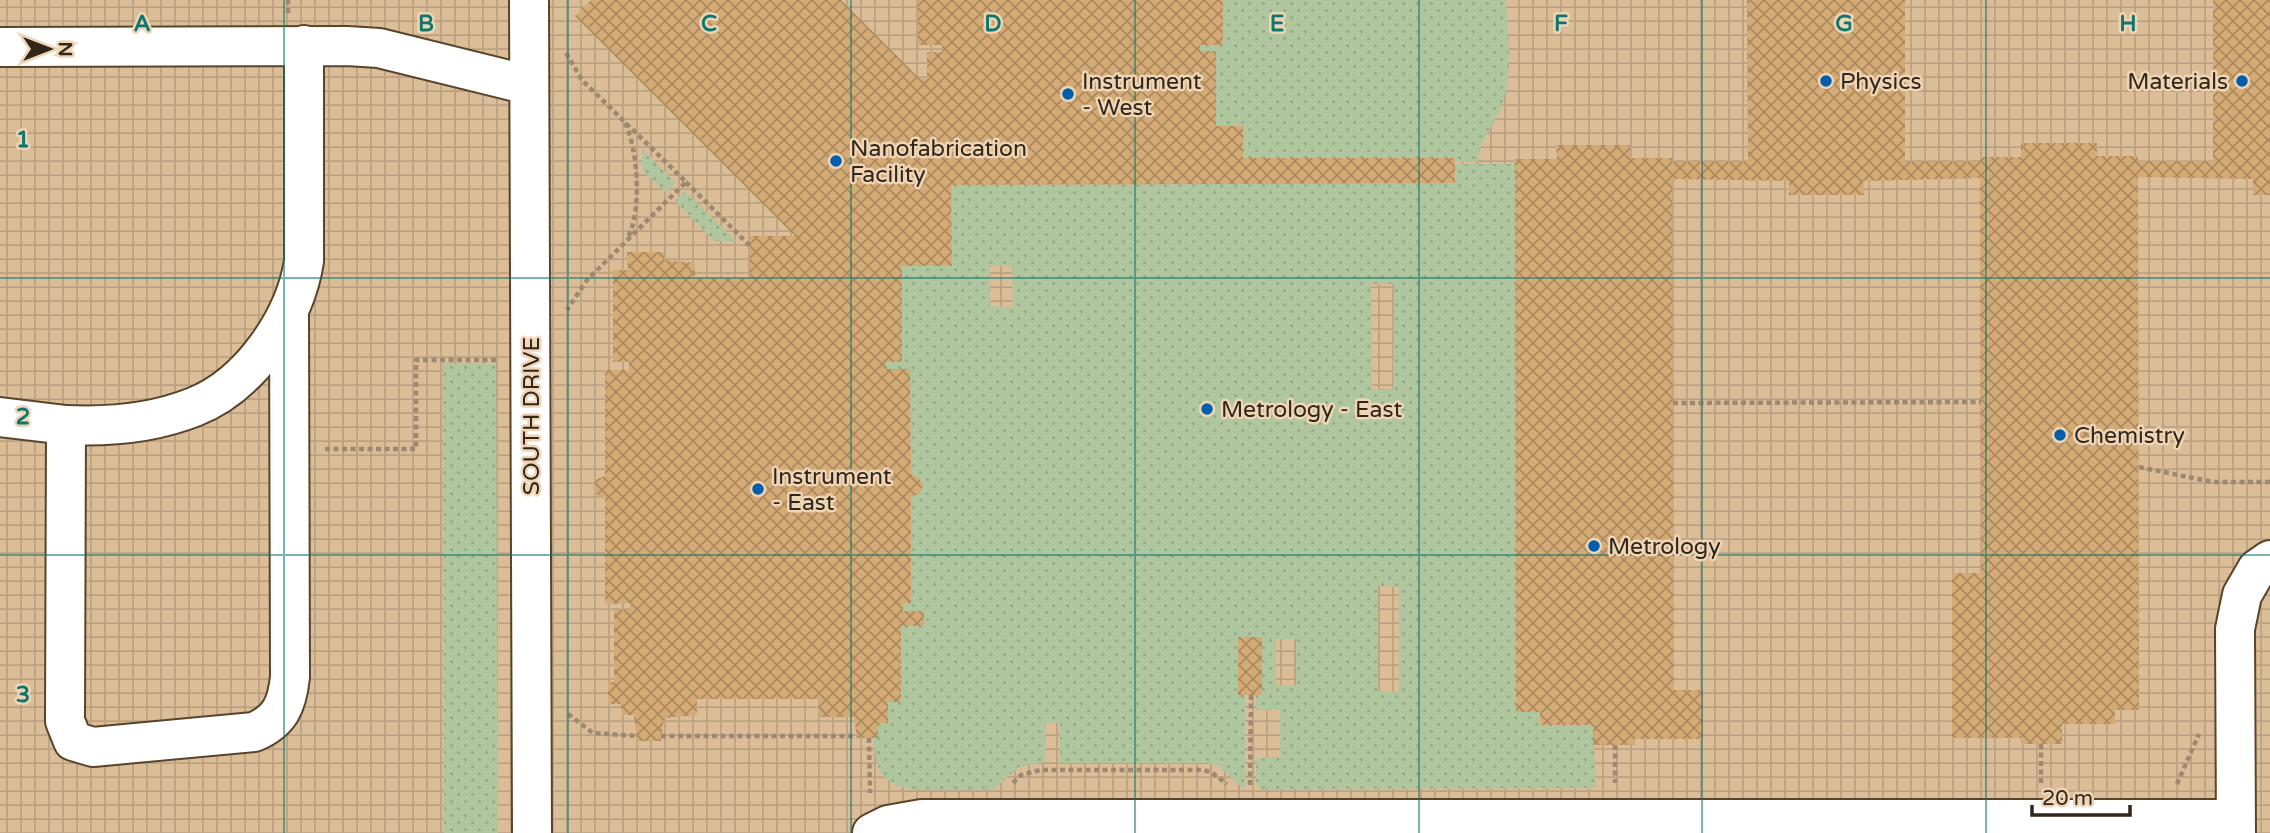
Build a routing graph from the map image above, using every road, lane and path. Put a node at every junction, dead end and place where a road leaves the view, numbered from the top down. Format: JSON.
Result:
{"nodes":[{"id":1,"x":529,"y":0,"type":"edge"},
{"id":2,"x":304,"y":46,"type":"junction"},
{"id":3,"x":0,"y":47,"type":"edge"},
{"id":4,"x":565,"y":50,"type":"dead end"},
{"id":5,"x":529,"y":85,"type":"junction"},
{"id":6,"x":623,"y":119,"type":"junction"},
{"id":7,"x":686,"y":182,"type":"junction"},
{"id":8,"x":625,"y":243,"type":"junction"},
{"id":9,"x":750,"y":246,"type":"dead end"},
{"id":10,"x":289,"y":313,"type":"junction"},
{"id":11,"x":563,"y":320,"type":"dead end"},
{"id":12,"x":501,"y":360,"type":"dead end"},
{"id":13,"x":1980,"y":402,"type":"dead end"},
{"id":14,"x":1673,"y":403,"type":"dead end"},
{"id":15,"x":0,"y":417,"type":"edge"},
{"id":16,"x":66,"y":425,"type":"junction"},
{"id":17,"x":289,"y":449,"type":"junction"},
{"id":18,"x":2139,"y":467,"type":"dead end"},
{"id":19,"x":2270,"y":482,"type":"edge"},
{"id":20,"x":2270,"y":560,"type":"edge"},
{"id":21,"x":1251,"y":695,"type":"dead end"},
{"id":22,"x":564,"y":709,"type":"dead end"},
{"id":23,"x":637,"y":736,"type":"dead end"},
{"id":24,"x":661,"y":736,"type":"dead end"},
{"id":25,"x":857,"y":736,"type":"dead end"},
{"id":26,"x":2041,"y":744,"type":"dead end"},
{"id":27,"x":1615,"y":745,"type":"dead end"},
{"id":28,"x":2041,"y":795,"type":"dead end"},
{"id":29,"x":1615,"y":796,"type":"dead end"},
{"id":30,"x":1250,"y":797,"type":"dead end"},
{"id":31,"x":1304,"y":826,"type":"edge"},
{"id":32,"x":1770,"y":826,"type":"edge"},
{"id":33,"x":2236,"y":826,"type":"edge"},
{"id":34,"x":531,"y":833,"type":"edge"},
{"id":35,"x":872,"y":833,"type":"edge"}],
"edges":[{"from":1,"to":5,"type":"street","name":"SOUTH DRIVE"},
{"from":2,"to":3,"type":"street"},
{"from":2,"to":5,"type":"street"},
{"from":2,"to":10,"type":"street"},
{"from":4,"to":6,"type":"path"},
{"from":5,"to":34,"type":"street","name":"SOUTH DRIVE"},
{"from":6,"to":7,"type":"path"},
{"from":6,"to":8,"type":"path"},
{"from":7,"to":8,"type":"path"},
{"from":7,"to":9,"type":"path"},
{"from":8,"to":11,"type":"path"},
{"from":10,"to":16,"type":"street"},
{"from":10,"to":17,"type":"street"},
{"from":12,"to":17,"type":"path"},
{"from":13,"to":14,"type":"path"},
{"from":15,"to":16,"type":"street"},
{"from":16,"to":17,"type":"street"},
{"from":18,"to":19,"type":"path"},
{"from":20,"to":33,"type":"street"},
{"from":21,"to":30,"type":"path"},
{"from":22,"to":23,"type":"path"},
{"from":24,"to":25,"type":"path"},
{"from":26,"to":28,"type":"path"},
{"from":27,"to":29,"type":"path"},
{"from":31,"to":32,"type":"street"},
{"from":31,"to":35,"type":"street"},
{"from":32,"to":33,"type":"street"}]}
